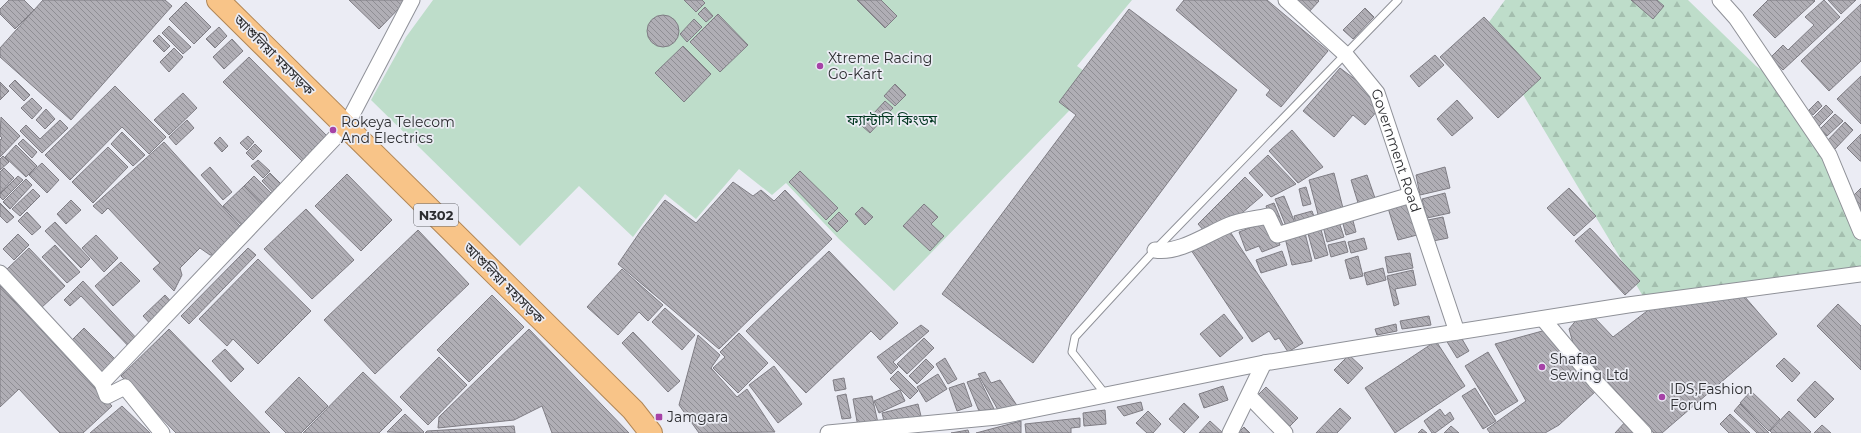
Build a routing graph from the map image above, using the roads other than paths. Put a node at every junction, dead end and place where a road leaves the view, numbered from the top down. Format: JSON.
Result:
{"nodes":[{"id":1,"x":218,"y":0,"type":"edge"},
{"id":2,"x":412,"y":0,"type":"edge"},
{"id":3,"x":1286,"y":0,"type":"edge"},
{"id":4,"x":1398,"y":0,"type":"edge"},
{"id":5,"x":1720,"y":0,"type":"edge"},
{"id":6,"x":1345,"y":54,"type":"junction"},
{"id":7,"x":346,"y":126,"type":"junction"},
{"id":8,"x":1411,"y":195,"type":"junction"},
{"id":9,"x":1861,"y":232,"type":"edge"},
{"id":10,"x":1155,"y":250,"type":"junction"},
{"id":11,"x":0,"y":274,"type":"edge"},
{"id":12,"x":1861,"y":274,"type":"edge"},
{"id":13,"x":1543,"y":319,"type":"junction"},
{"id":14,"x":1457,"y":332,"type":"junction"},
{"id":15,"x":1264,"y":364,"type":"junction"},
{"id":16,"x":102,"y":383,"type":"junction"},
{"id":17,"x":1106,"y":395,"type":"junction"},
{"id":18,"x":1249,"y":396,"type":"junction"},
{"id":19,"x":162,"y":433,"type":"edge"},
{"id":20,"x":651,"y":433,"type":"edge"},
{"id":21,"x":828,"y":433,"type":"edge"},
{"id":22,"x":1230,"y":433,"type":"edge"},
{"id":23,"x":1285,"y":433,"type":"edge"},
{"id":24,"x":1644,"y":433,"type":"edge"}],
"edges":[{"from":1,"to":7,"type":"highway","name":"আশুলিয়া মহাসড়ক","number":"N302"},
{"from":2,"to":7,"type":"street"},
{"from":3,"to":6,"type":"street","name":"Government Road"},
{"from":4,"to":6,"type":"lane"},
{"from":5,"to":9,"type":"street"},
{"from":6,"to":8,"type":"street","name":"Government Road"},
{"from":6,"to":10,"type":"lane"},
{"from":7,"to":16,"type":"street"},
{"from":7,"to":20,"type":"highway","name":"আশুলিয়া মহাসড়ক","number":"N302"},
{"from":8,"to":10,"type":"street"},
{"from":8,"to":14,"type":"street","name":"Government Road"},
{"from":10,"to":17,"type":"lane"},
{"from":11,"to":16,"type":"street"},
{"from":12,"to":13,"type":"street"},
{"from":13,"to":14,"type":"street"},
{"from":13,"to":24,"type":"street"},
{"from":14,"to":15,"type":"street"},
{"from":15,"to":17,"type":"street"},
{"from":15,"to":18,"type":"street"},
{"from":16,"to":19,"type":"street"},
{"from":17,"to":21,"type":"street"},
{"from":18,"to":22,"type":"street"},
{"from":18,"to":23,"type":"street"}]}
